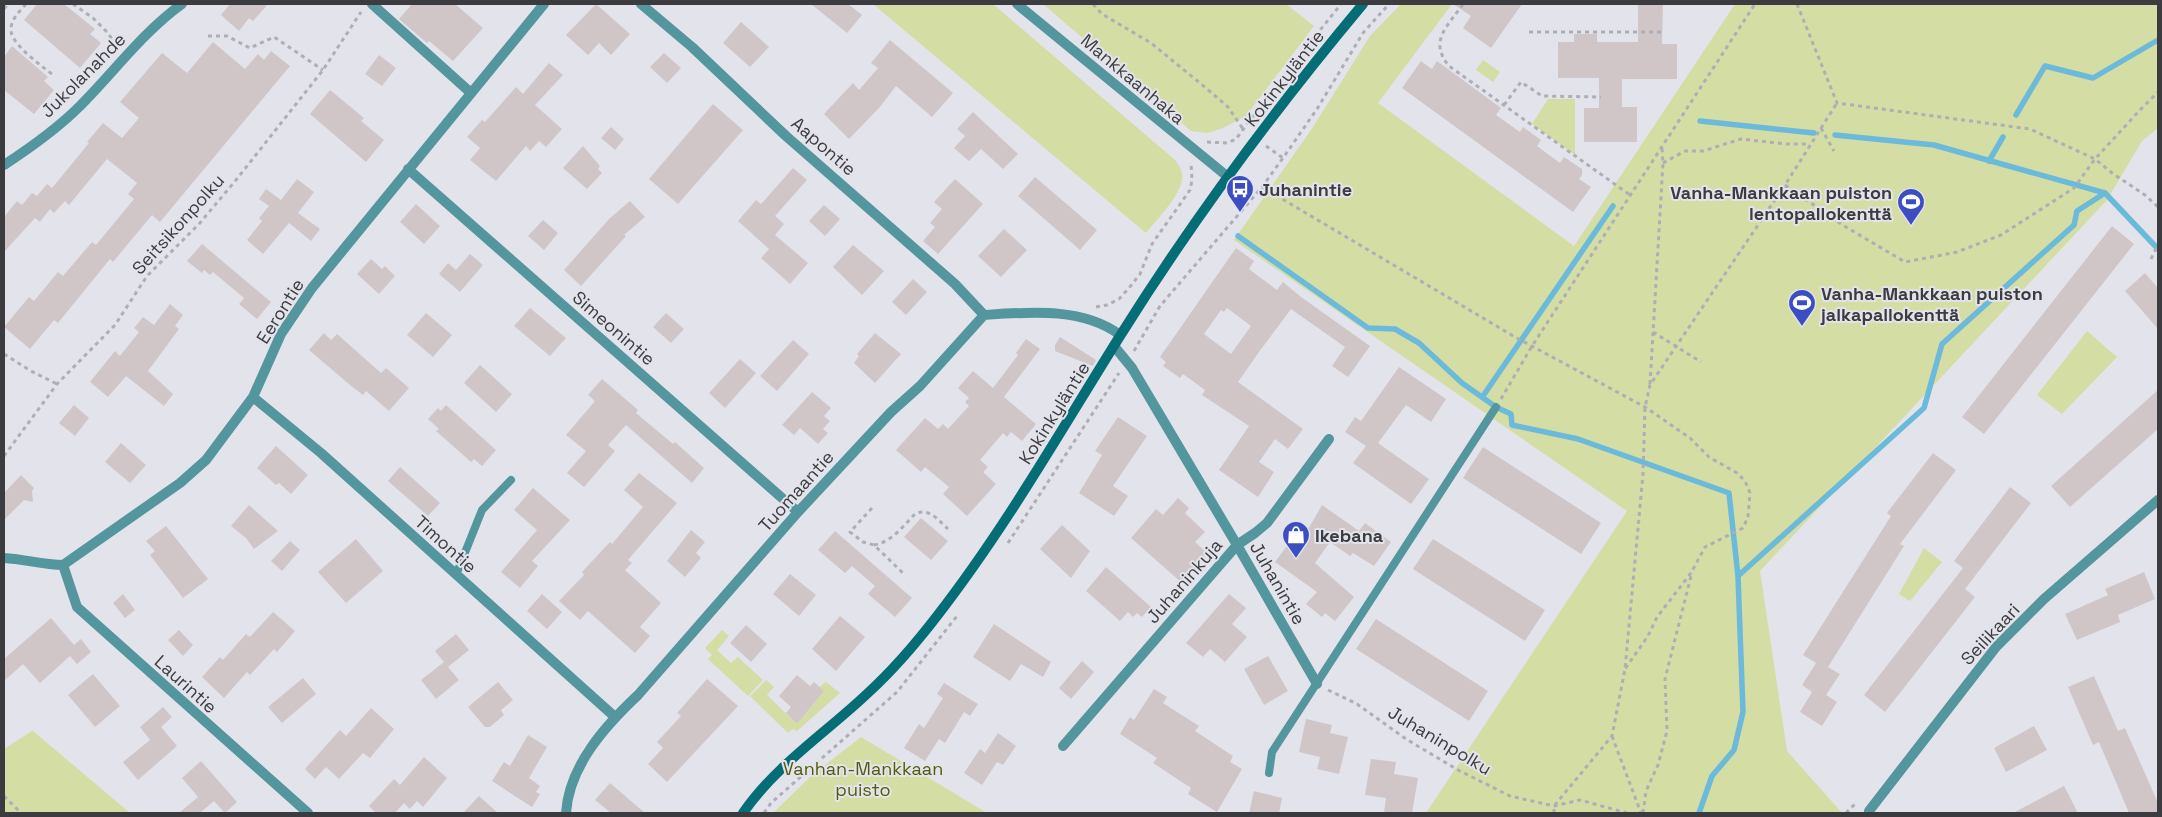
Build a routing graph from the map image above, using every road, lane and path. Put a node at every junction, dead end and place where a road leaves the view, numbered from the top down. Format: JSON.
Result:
{"nodes":[{"id":1,"x":8,"y":4,"type":"edge"},
{"id":2,"x":26,"y":4,"type":"edge"},
{"id":3,"x":73,"y":4,"type":"edge"},
{"id":4,"x":85,"y":4,"type":"edge"},
{"id":5,"x":182,"y":4,"type":"edge"},
{"id":6,"x":366,"y":4,"type":"edge"},
{"id":7,"x":372,"y":4,"type":"edge"},
{"id":8,"x":544,"y":4,"type":"edge"},
{"id":9,"x":641,"y":4,"type":"edge"},
{"id":10,"x":1018,"y":4,"type":"edge"},
{"id":11,"x":1093,"y":4,"type":"edge"},
{"id":12,"x":1341,"y":4,"type":"edge"},
{"id":13,"x":1363,"y":4,"type":"edge"},
{"id":14,"x":1388,"y":4,"type":"edge"},
{"id":15,"x":1463,"y":4,"type":"edge"},
{"id":16,"x":1755,"y":4,"type":"edge"},
{"id":17,"x":1797,"y":4,"type":"edge"},
{"id":18,"x":4,"y":9,"type":"edge"},
{"id":19,"x":80,"y":9,"type":"junction"},
{"id":20,"x":1530,"y":32,"type":"dead end"},
{"id":21,"x":1661,"y":32,"type":"dead end"},
{"id":22,"x":208,"y":36,"type":"dead end"},
{"id":23,"x":128,"y":55,"type":"junction"},
{"id":24,"x":322,"y":70,"type":"junction"},
{"id":25,"x":53,"y":75,"type":"dead end"},
{"id":26,"x":2158,"y":92,"type":"edge"},
{"id":27,"x":471,"y":93,"type":"junction"},
{"id":28,"x":1601,"y":96,"type":"dead end"},
{"id":29,"x":1837,"y":103,"type":"junction"},
{"id":30,"x":1504,"y":105,"type":"junction"},
{"id":31,"x":1821,"y":128,"type":"junction"},
{"id":32,"x":1243,"y":129,"type":"junction"},
{"id":33,"x":1811,"y":144,"type":"junction"},
{"id":34,"x":1662,"y":148,"type":"junction"},
{"id":35,"x":1834,"y":150,"type":"dead end"},
{"id":36,"x":1197,"y":153,"type":"junction"},
{"id":37,"x":2095,"y":159,"type":"junction"},
{"id":38,"x":1663,"y":162,"type":"junction"},
{"id":39,"x":4,"y":165,"type":"edge"},
{"id":40,"x":408,"y":169,"type":"junction"},
{"id":41,"x":1228,"y":177,"type":"junction"},
{"id":42,"x":1784,"y":185,"type":"junction"},
{"id":43,"x":1262,"y":188,"type":"junction"},
{"id":44,"x":1630,"y":195,"type":"junction"},
{"id":45,"x":2158,"y":207,"type":"edge"},
{"id":46,"x":2158,"y":244,"type":"edge"},
{"id":47,"x":2151,"y":259,"type":"dead end"},
{"id":48,"x":1091,"y":306,"type":"dead end"},
{"id":49,"x":984,"y":315,"type":"junction"},
{"id":50,"x":1653,"y":332,"type":"junction"},
{"id":51,"x":1120,"y":336,"type":"junction"},
{"id":52,"x":1114,"y":346,"type":"junction"},
{"id":53,"x":1532,"y":346,"type":"junction"},
{"id":54,"x":1676,"y":346,"type":"junction"},
{"id":55,"x":4,"y":354,"type":"edge"},
{"id":56,"x":1128,"y":361,"type":"junction"},
{"id":57,"x":1701,"y":362,"type":"dead end"},
{"id":58,"x":57,"y":384,"type":"junction"},
{"id":59,"x":1650,"y":385,"type":"junction"},
{"id":60,"x":253,"y":397,"type":"junction"},
{"id":61,"x":1496,"y":407,"type":"joint"},
{"id":62,"x":1645,"y":407,"type":"junction"},
{"id":63,"x":1329,"y":439,"type":"dead end"},
{"id":64,"x":4,"y":456,"type":"edge"},
{"id":65,"x":511,"y":480,"type":"dead end"},
{"id":66,"x":2158,"y":500,"type":"edge"},
{"id":67,"x":872,"y":508,"type":"dead end"},
{"id":68,"x":798,"y":512,"type":"junction"},
{"id":69,"x":948,"y":529,"type":"dead end"},
{"id":70,"x":874,"y":545,"type":"junction"},
{"id":71,"x":1237,"y":545,"type":"junction"},
{"id":72,"x":4,"y":558,"type":"edge"},
{"id":73,"x":63,"y":566,"type":"junction"},
{"id":74,"x":1691,"y":573,"type":"junction"},
{"id":75,"x":456,"y":575,"type":"junction"},
{"id":76,"x":905,"y":575,"type":"dead end"},
{"id":77,"x":1625,"y":669,"type":"junction"},
{"id":78,"x":1317,"y":684,"type":"junction"},
{"id":79,"x":615,"y":717,"type":"junction"},
{"id":80,"x":1612,"y":736,"type":"junction"},
{"id":81,"x":1063,"y":746,"type":"dead end"},
{"id":82,"x":1269,"y":773,"type":"dead end"},
{"id":83,"x":4,"y":796,"type":"edge"},
{"id":84,"x":1554,"y":806,"type":"junction"},
{"id":85,"x":1869,"y":811,"type":"dead end"},
{"id":86,"x":21,"y":813,"type":"edge"},
{"id":87,"x":308,"y":813,"type":"edge"},
{"id":88,"x":566,"y":813,"type":"edge"},
{"id":89,"x":744,"y":813,"type":"edge"},
{"id":90,"x":1554,"y":813,"type":"edge"},
{"id":91,"x":1627,"y":813,"type":"edge"},
{"id":92,"x":1642,"y":813,"type":"edge"}],
"edges":[{"from":1,"to":18,"type":"path"},
{"from":2,"to":25,"type":"path"},
{"from":3,"to":19,"type":"path"},
{"from":4,"to":19,"type":"path"},
{"from":5,"to":23,"type":"street","name":"Jukolanahde"},
{"from":6,"to":24,"type":"path","name":"Seitsikonpolku"},
{"from":7,"to":27,"type":"street"},
{"from":8,"to":27,"type":"street","name":"Eerontie"},
{"from":9,"to":49,"type":"street","name":"Aapontie"},
{"from":10,"to":36,"type":"street","name":"Mankkaanhaka"},
{"from":11,"to":32,"type":"path"},
{"from":12,"to":32,"type":"path"},
{"from":13,"to":41,"type":"main road","name":"Kokinkyläntie"},
{"from":14,"to":43,"type":"path"},
{"from":15,"to":30,"type":"path"},
{"from":16,"to":34,"type":"path"},
{"from":17,"to":29,"type":"path"},
{"from":19,"to":23,"type":"path"},
{"from":20,"to":21,"type":"path"},
{"from":22,"to":24,"type":"path"},
{"from":23,"to":39,"type":"street","name":"Jukolanahde"},
{"from":24,"to":58,"type":"path","name":"Seitsikonpolku"},
{"from":26,"to":37,"type":"path"},
{"from":27,"to":40,"type":"street","name":"Eerontie"},
{"from":28,"to":30,"type":"path"},
{"from":29,"to":31,"type":"path"},
{"from":29,"to":37,"type":"path"},
{"from":30,"to":44,"type":"path"},
{"from":31,"to":33,"type":"path"},
{"from":31,"to":35,"type":"path"},
{"from":32,"to":36,"type":"path"},
{"from":33,"to":38,"type":"path"},
{"from":33,"to":42,"type":"path"},
{"from":34,"to":38,"type":"path"},
{"from":34,"to":44,"type":"path"},
{"from":36,"to":41,"type":"street","name":"Mankkaanhaka"},
{"from":36,"to":48,"type":"path"},
{"from":37,"to":42,"type":"path"},
{"from":37,"to":45,"type":"path"},
{"from":38,"to":50,"type":"path"},
{"from":40,"to":60,"type":"street","name":"Eerontie"},
{"from":40,"to":68,"type":"street","name":"Simeonintie"},
{"from":41,"to":51,"type":"main road","name":"Kokinkyläntie"},
{"from":42,"to":54,"type":"path"},
{"from":43,"to":53,"type":"path"},
{"from":43,"to":56,"type":"path"},
{"from":44,"to":53,"type":"path"},
{"from":46,"to":47,"type":"path"},
{"from":49,"to":51,"type":"street"},
{"from":49,"to":68,"type":"street","name":"Tuomaantie"},
{"from":50,"to":54,"type":"path"},
{"from":50,"to":59,"type":"path"},
{"from":51,"to":52,"type":"main road","name":"Kokinkyläntie"},
{"from":52,"to":56,"type":"street","name":"Juhanintie"},
{"from":52,"to":89,"type":"main road","name":"Kokinkyläntie"},
{"from":53,"to":61,"type":"path"},
{"from":53,"to":62,"type":"path"},
{"from":54,"to":57,"type":"path"},
{"from":54,"to":59,"type":"path"},
{"from":55,"to":58,"type":"path"},
{"from":56,"to":71,"type":"street","name":"Juhanintie"},
{"from":58,"to":64,"type":"path","name":"Seitsikonpolku"},
{"from":59,"to":62,"type":"path"},
{"from":60,"to":73,"type":"street","name":"Eerontie"},
{"from":60,"to":75,"type":"street","name":"Timontie"},
{"from":61,"to":78,"type":"lane"},
{"from":62,"to":74,"type":"path"},
{"from":62,"to":77,"type":"path"},
{"from":63,"to":71,"type":"street","name":"Juhaninkuja"},
{"from":65,"to":75,"type":"lane"},
{"from":66,"to":85,"type":"street","name":"Seilikaari"},
{"from":67,"to":70,"type":"path"},
{"from":68,"to":79,"type":"street","name":"Tuomaantie"},
{"from":69,"to":70,"type":"path"},
{"from":70,"to":76,"type":"path"},
{"from":71,"to":78,"type":"street","name":"Juhanintie"},
{"from":71,"to":81,"type":"street","name":"Juhaninkuja"},
{"from":72,"to":73,"type":"street"},
{"from":73,"to":87,"type":"street","name":"Laurintie"},
{"from":74,"to":77,"type":"path"},
{"from":74,"to":92,"type":"path"},
{"from":75,"to":79,"type":"street","name":"Timontie"},
{"from":77,"to":80,"type":"path"},
{"from":78,"to":82,"type":"lane"},
{"from":78,"to":84,"type":"path","name":"Juhaninpolku"},
{"from":79,"to":88,"type":"street","name":"Tuomaantie"},
{"from":80,"to":84,"type":"path"},
{"from":80,"to":92,"type":"path"},
{"from":83,"to":86,"type":"path"},
{"from":84,"to":90,"type":"path"},
{"from":84,"to":91,"type":"path"}]}
